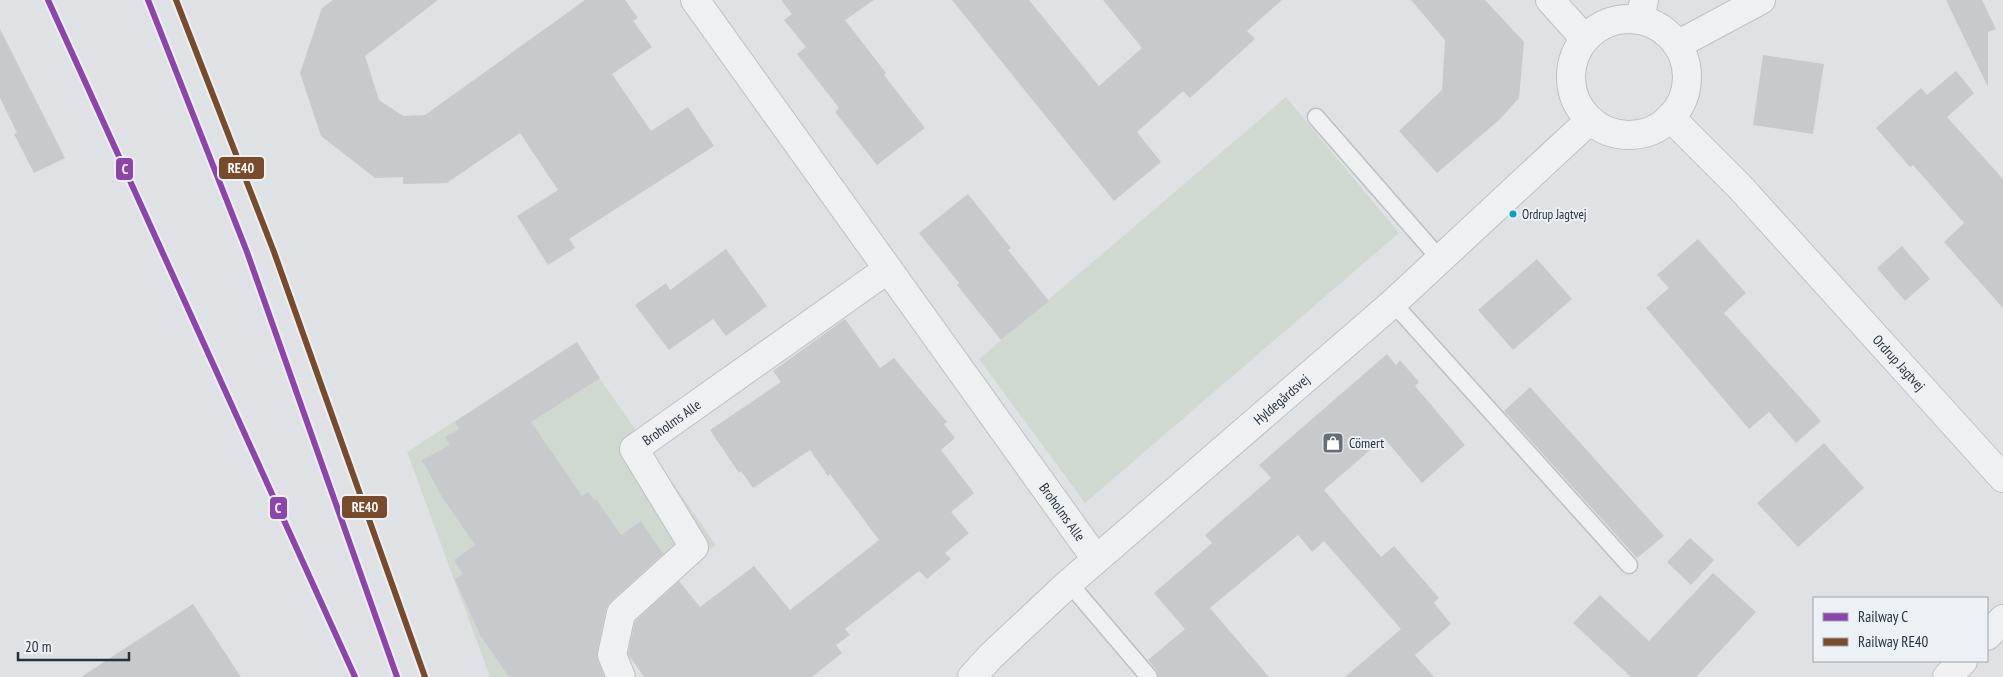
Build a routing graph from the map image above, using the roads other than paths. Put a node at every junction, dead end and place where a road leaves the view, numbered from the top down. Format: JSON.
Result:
{"nodes":[{"id":1,"x":695,"y":0,"type":"edge"},
{"id":2,"x":1550,"y":0,"type":"edge"},
{"id":3,"x":1761,"y":0,"type":"edge"},
{"id":4,"x":1642,"y":10,"type":"edge"},
{"id":5,"x":1585,"y":40,"type":"junction"},
{"id":6,"x":1677,"y":45,"type":"junction"},
{"id":7,"x":1316,"y":117,"type":"dead end"},
{"id":8,"x":1670,"y":117,"type":"junction"},
{"id":9,"x":1590,"y":120,"type":"junction"},
{"id":10,"x":1440,"y":259,"type":"junction"},
{"id":11,"x":888,"y":269,"type":"junction"},
{"id":12,"x":1393,"y":303,"type":"junction"},
{"id":13,"x":2003,"y":478,"type":"edge"},
{"id":14,"x":1096,"y":559,"type":"junction"},
{"id":15,"x":1629,"y":565,"type":"dead end"},
{"id":16,"x":1069,"y":583,"type":"junction"},
{"id":17,"x":2003,"y":619,"type":"edge"},
{"id":18,"x":1988,"y":635,"type":"edge"},
{"id":19,"x":1962,"y":662,"type":"edge"},
{"id":20,"x":621,"y":677,"type":"edge"},
{"id":21,"x":972,"y":677,"type":"edge"},
{"id":22,"x":1149,"y":677,"type":"edge"},
{"id":23,"x":1947,"y":677,"type":"edge"}],
"edges":[{"from":1,"to":11,"type":"street","name":"Broholms Alle"},
{"from":2,"to":5,"type":"street"},
{"from":3,"to":6,"type":"street"},
{"from":4,"to":5,"type":"street"},
{"from":4,"to":6,"type":"street"},
{"from":5,"to":9,"type":"street"},
{"from":6,"to":8,"type":"street"},
{"from":7,"to":10,"type":"lane"},
{"from":8,"to":9,"type":"street"},
{"from":8,"to":13,"type":"street","name":"Ordrup Jagtvej"},
{"from":9,"to":10,"type":"street","name":"Hyldegårdsvej"},
{"from":10,"to":12,"type":"street","name":"Hyldegårdsvej"},
{"from":11,"to":14,"type":"street","name":"Broholms Alle"},
{"from":11,"to":20,"type":"street","name":"Broholms Alle"},
{"from":12,"to":14,"type":"street","name":"Hyldegårdsvej"},
{"from":12,"to":15,"type":"lane"},
{"from":14,"to":16,"type":"street","name":"Hyldegårdsvej"},
{"from":16,"to":21,"type":"street","name":"Hyldegårdsvej"},
{"from":16,"to":22,"type":"lane"},
{"from":17,"to":18,"type":"street"},
{"from":19,"to":23,"type":"street"}]}
